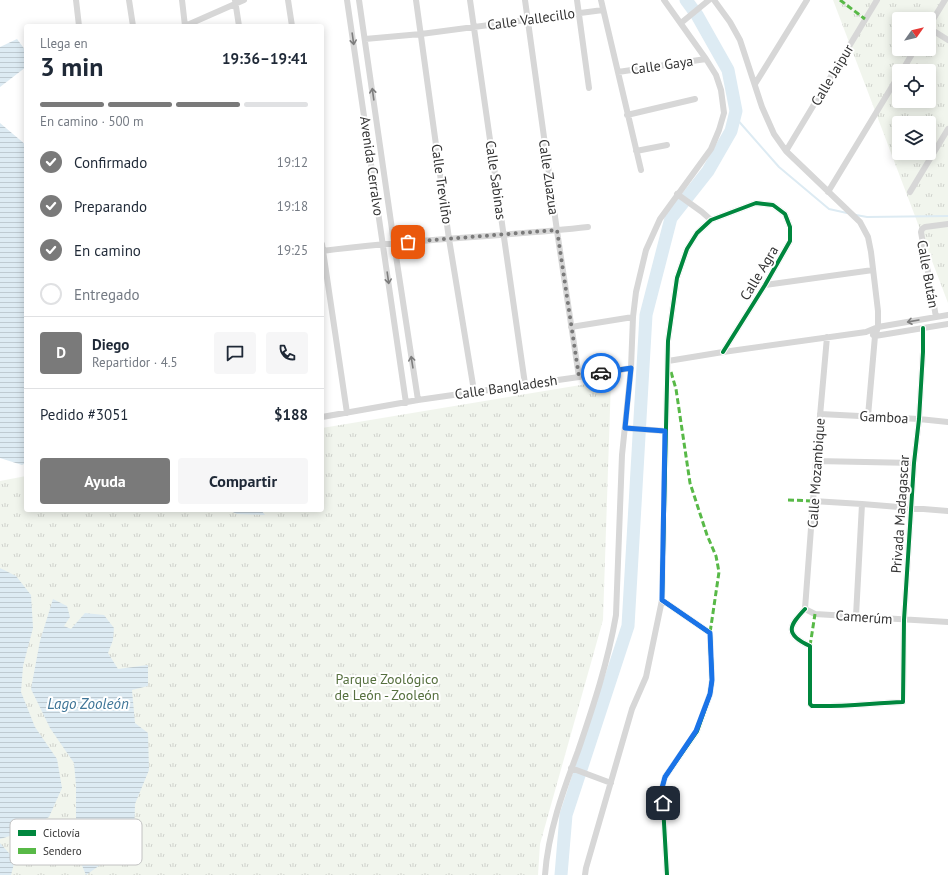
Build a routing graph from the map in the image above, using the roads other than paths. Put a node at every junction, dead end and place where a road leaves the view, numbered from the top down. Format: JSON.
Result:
{"nodes":[{"id":1,"x":76,"y":0,"type":"edge"},
{"id":2,"x":129,"y":0,"type":"edge"},
{"id":3,"x":182,"y":0,"type":"edge"},
{"id":4,"x":244,"y":0,"type":"edge"},
{"id":5,"x":288,"y":0,"type":"edge"},
{"id":6,"x":347,"y":0,"type":"edge"},
{"id":7,"x":359,"y":0,"type":"edge"},
{"id":8,"x":416,"y":0,"type":"edge"},
{"id":9,"x":470,"y":0,"type":"edge"},
{"id":10,"x":525,"y":0,"type":"edge"},
{"id":11,"x":577,"y":0,"type":"edge"},
{"id":12,"x":601,"y":0,"type":"edge"},
{"id":13,"x":664,"y":0,"type":"edge"},
{"id":14,"x":714,"y":0,"type":"edge"},
{"id":15,"x":807,"y":0,"type":"edge"},
{"id":16,"x":877,"y":0,"type":"edge"},
{"id":17,"x":945,"y":0,"type":"edge"},
{"id":18,"x":235,"y":2,"type":"edge"},
{"id":19,"x":707,"y":2,"type":"edge"},
{"id":20,"x":603,"y":10,"type":"junction"},
{"id":21,"x":579,"y":13,"type":"junction"},
{"id":22,"x":936,"y":15,"type":"edge"},
{"id":23,"x":528,"y":20,"type":"junction"},
{"id":24,"x":681,"y":23,"type":"junction"},
{"id":25,"x":79,"y":24,"type":"edge"},
{"id":26,"x":133,"y":24,"type":"edge"},
{"id":27,"x":185,"y":24,"type":"edge"},
{"id":28,"x":189,"y":24,"type":"edge"},
{"id":29,"x":239,"y":24,"type":"edge"},
{"id":30,"x":292,"y":24,"type":"edge"},
{"id":31,"x":474,"y":27,"type":"junction"},
{"id":32,"x":936,"y":32,"type":"edge"},
{"id":33,"x":421,"y":34,"type":"junction"},
{"id":34,"x":366,"y":39,"type":"junction"},
{"id":35,"x":948,"y":40,"type":"edge"},
{"id":36,"x":706,"y":59,"type":"junction"},
{"id":37,"x":618,"y":72,"type":"junction"},
{"id":38,"x":755,"y":84,"type":"junction"},
{"id":39,"x":892,"y":87,"type":"edge"},
{"id":40,"x":589,"y":88,"type":"dead end"},
{"id":41,"x":695,"y":99,"type":"dead end"},
{"id":42,"x":627,"y":115,"type":"junction"},
{"id":43,"x":948,"y":129,"type":"edge"},
{"id":44,"x":667,"y":145,"type":"dead end"},
{"id":45,"x":786,"y":151,"type":"junction"},
{"id":46,"x":636,"y":152,"type":"junction"},
{"id":47,"x":641,"y":170,"type":"dead end"},
{"id":48,"x":828,"y":192,"type":"junction"},
{"id":49,"x":910,"y":192,"type":"dead end"},
{"id":50,"x":680,"y":196,"type":"junction"},
{"id":51,"x":711,"y":220,"type":"junction"},
{"id":52,"x":948,"y":224,"type":"edge"},
{"id":53,"x":588,"y":227,"type":"dead end"},
{"id":54,"x":557,"y":230,"type":"junction"},
{"id":55,"x":503,"y":234,"type":"junction"},
{"id":56,"x":450,"y":239,"type":"junction"},
{"id":57,"x":383,"y":243,"type":"junction"},
{"id":58,"x":394,"y":243,"type":"junction"},
{"id":59,"x":324,"y":251,"type":"edge"},
{"id":60,"x":324,"y":264,"type":"edge"},
{"id":61,"x":873,"y":270,"type":"junction"},
{"id":62,"x":765,"y":285,"type":"junction"},
{"id":63,"x":948,"y":315,"type":"edge"},
{"id":64,"x":633,"y":317,"type":"junction"},
{"id":65,"x":936,"y":317,"type":"junction"},
{"id":66,"x":948,"y":324,"type":"edge"},
{"id":67,"x":571,"y":327,"type":"junction"},
{"id":68,"x":878,"y":327,"type":"junction"},
{"id":69,"x":923,"y":328,"type":"junction"},
{"id":70,"x":866,"y":332,"type":"junction"},
{"id":71,"x":875,"y":336,"type":"junction"},
{"id":72,"x":827,"y":337,"type":"junction"},
{"id":73,"x":723,"y":352,"type":"junction"},
{"id":74,"x":668,"y":361,"type":"junction"},
{"id":75,"x":631,"y":368,"type":"junction"},
{"id":76,"x":579,"y":377,"type":"junction"},
{"id":77,"x":525,"y":384,"type":"junction"},
{"id":78,"x":474,"y":391,"type":"junction"},
{"id":79,"x":418,"y":400,"type":"junction"},
{"id":80,"x":406,"y":402,"type":"junction"},
{"id":81,"x":347,"y":413,"type":"junction"},
{"id":82,"x":820,"y":414,"type":"junction"},
{"id":83,"x":868,"y":416,"type":"junction"},
{"id":84,"x":324,"y":417,"type":"edge"},
{"id":85,"x":919,"y":419,"type":"junction"},
{"id":86,"x":948,"y":422,"type":"edge"},
{"id":87,"x":625,"y":428,"type":"junction"},
{"id":88,"x":665,"y":431,"type":"junction"},
{"id":89,"x":816,"y":460,"type":"junction"},
{"id":90,"x":914,"y":463,"type":"junction"},
{"id":91,"x":813,"y":502,"type":"junction"},
{"id":92,"x":862,"y":504,"type":"junction"},
{"id":93,"x":912,"y":508,"type":"junction"},
{"id":94,"x":948,"y":511,"type":"edge"},
{"id":95,"x":662,"y":600,"type":"junction"},
{"id":96,"x":805,"y":608,"type":"junction"},
{"id":97,"x":856,"y":616,"type":"junction"},
{"id":98,"x":904,"y":620,"type":"junction"},
{"id":99,"x":948,"y":622,"type":"edge"},
{"id":100,"x":571,"y":768,"type":"junction"},
{"id":101,"x":608,"y":782,"type":"junction"},
{"id":102,"x":546,"y":875,"type":"edge"},
{"id":103,"x":585,"y":875,"type":"edge"},
{"id":104,"x":667,"y":875,"type":"edge"}],
"edges":[{"from":1,"to":25,"type":"street"},
{"from":2,"to":26,"type":"street"},
{"from":3,"to":27,"type":"street"},
{"from":4,"to":18,"type":"street"},
{"from":5,"to":30,"type":"street"},
{"from":6,"to":57,"type":"street","name":"Avenida Cerralvo","one_way":true},
{"from":7,"to":34,"type":"street","name":"Avenida Cerralvo"},
{"from":8,"to":33,"type":"street","name":"Calle Trevilño"},
{"from":9,"to":31,"type":"street","name":"Calle Sabinas"},
{"from":10,"to":23,"type":"street","name":"Calle Zuazua"},
{"from":11,"to":21,"type":"street"},
{"from":12,"to":20,"type":"street"},
{"from":13,"to":24,"type":"street"},
{"from":14,"to":38,"type":"street"},
{"from":15,"to":38,"type":"street"},
{"from":16,"to":45,"type":"street","name":"Calle Jaipur"},
{"from":17,"to":22,"type":"street"},
{"from":18,"to":28,"type":"street"},
{"from":18,"to":29,"type":"street"},
{"from":19,"to":24,"type":"street"},
{"from":20,"to":21,"type":"street","name":"Calle Vallecillo"},
{"from":20,"to":37,"type":"street"},
{"from":21,"to":23,"type":"street","name":"Calle Vallecillo"},
{"from":21,"to":40,"type":"street"},
{"from":23,"to":31,"type":"street","name":"Calle Vallecillo"},
{"from":23,"to":54,"type":"street","name":"Calle Zuazua"},
{"from":24,"to":36,"type":"street"},
{"from":31,"to":33,"type":"street","name":"Calle Vallecillo"},
{"from":31,"to":55,"type":"street","name":"Calle Sabinas"},
{"from":32,"to":35,"type":"street"},
{"from":33,"to":34,"type":"street","name":"Calle Vallecillo"},
{"from":33,"to":56,"type":"street","name":"Calle Trevilño"},
{"from":58,"to":34,"type":"street","name":"Avenida Cerralvo","one_way":true},
{"from":36,"to":37,"type":"street","name":"Calle Gaya"},
{"from":36,"to":50,"type":"street"},
{"from":37,"to":42,"type":"street"},
{"from":38,"to":45,"type":"street"},
{"from":39,"to":48,"type":"street"},
{"from":41,"to":42,"type":"street"},
{"from":42,"to":46,"type":"street"},
{"from":43,"to":49,"type":"street"},
{"from":44,"to":46,"type":"street"},
{"from":45,"to":48,"type":"street"},
{"from":46,"to":47,"type":"street"},
{"from":48,"to":61,"type":"street"},
{"from":50,"to":51,"type":"street"},
{"from":50,"to":64,"type":"street"},
{"from":51,"to":62,"type":"street","name":"Calle Agra"},
{"from":51,"to":74,"type":"street"},
{"from":52,"to":65,"type":"street","name":"Calle Bután"},
{"from":53,"to":54,"type":"street"},
{"from":54,"to":55,"type":"street"},
{"from":54,"to":67,"type":"street","name":"Calle Zuazua"},
{"from":55,"to":56,"type":"street"},
{"from":55,"to":77,"type":"street","name":"Calle Sabinas"},
{"from":56,"to":58,"type":"street"},
{"from":56,"to":78,"type":"street","name":"Calle Trevilño"},
{"from":57,"to":58,"type":"street"},
{"from":57,"to":59,"type":"street"},
{"from":57,"to":80,"type":"street","name":"Avenida Cerralvo","one_way":true},
{"from":79,"to":58,"type":"street","name":"Avenida Cerralvo","one_way":true},
{"from":60,"to":81,"type":"street"},
{"from":61,"to":62,"type":"street"},
{"from":61,"to":68,"type":"street"},
{"from":62,"to":73,"type":"street","name":"Calle Agra"},
{"from":63,"to":65,"type":"street"},
{"from":64,"to":67,"type":"street"},
{"from":64,"to":75,"type":"street"},
{"from":65,"to":68,"type":"street","one_way":true},
{"from":66,"to":69,"type":"street"},
{"from":67,"to":76,"type":"street","name":"Calle Zuazua"},
{"from":68,"to":70,"type":"street"},
{"from":68,"to":71,"type":"street"},
{"from":69,"to":71,"type":"street"},
{"from":69,"to":85,"type":"street","name":"Privada Madagascar"},
{"from":70,"to":71,"type":"street"},
{"from":70,"to":72,"type":"street"},
{"from":71,"to":83,"type":"street"},
{"from":72,"to":73,"type":"street"},
{"from":72,"to":82,"type":"street","name":"Calle Mozambique"},
{"from":73,"to":74,"type":"street"},
{"from":74,"to":88,"type":"street"},
{"from":75,"to":76,"type":"street","name":"Calle Bangladesh"},
{"from":75,"to":87,"type":"street"},
{"from":76,"to":77,"type":"street","name":"Calle Bangladesh"},
{"from":77,"to":78,"type":"street","name":"Calle Bangladesh"},
{"from":78,"to":79,"type":"street","name":"Calle Bangladesh"},
{"from":79,"to":80,"type":"street","name":"Calle Bangladesh"},
{"from":80,"to":81,"type":"street","name":"Calle Bangladesh"},
{"from":81,"to":84,"type":"street","name":"Calle Bangladesh"},
{"from":82,"to":83,"type":"street","name":"Gamboa"},
{"from":82,"to":89,"type":"street","name":"Calle Mozambique"},
{"from":83,"to":85,"type":"street","name":"Gamboa"},
{"from":85,"to":86,"type":"street","name":"Gamboa"},
{"from":85,"to":90,"type":"street","name":"Privada Madagascar"},
{"from":87,"to":88,"type":"street"},
{"from":87,"to":100,"type":"street"},
{"from":88,"to":95,"type":"street"},
{"from":89,"to":90,"type":"street"},
{"from":89,"to":91,"type":"street","name":"Calle Mozambique"},
{"from":90,"to":93,"type":"street","name":"Privada Madagascar"},
{"from":91,"to":92,"type":"street"},
{"from":91,"to":96,"type":"street","name":"Calle Mozambique"},
{"from":92,"to":93,"type":"street"},
{"from":92,"to":97,"type":"street"},
{"from":93,"to":94,"type":"street"},
{"from":93,"to":98,"type":"street","name":"Privada Madagascar"},
{"from":95,"to":101,"type":"street"},
{"from":95,"to":104,"type":"street"},
{"from":96,"to":97,"type":"street","name":"Camerúm"},
{"from":96,"to":98,"type":"street","name":"Privada Madagascar"},
{"from":97,"to":98,"type":"street","name":"Camerúm"},
{"from":98,"to":99,"type":"street","name":"Camerúm"},
{"from":100,"to":101,"type":"street"},
{"from":100,"to":102,"type":"street"},
{"from":101,"to":103,"type":"street"}]}
